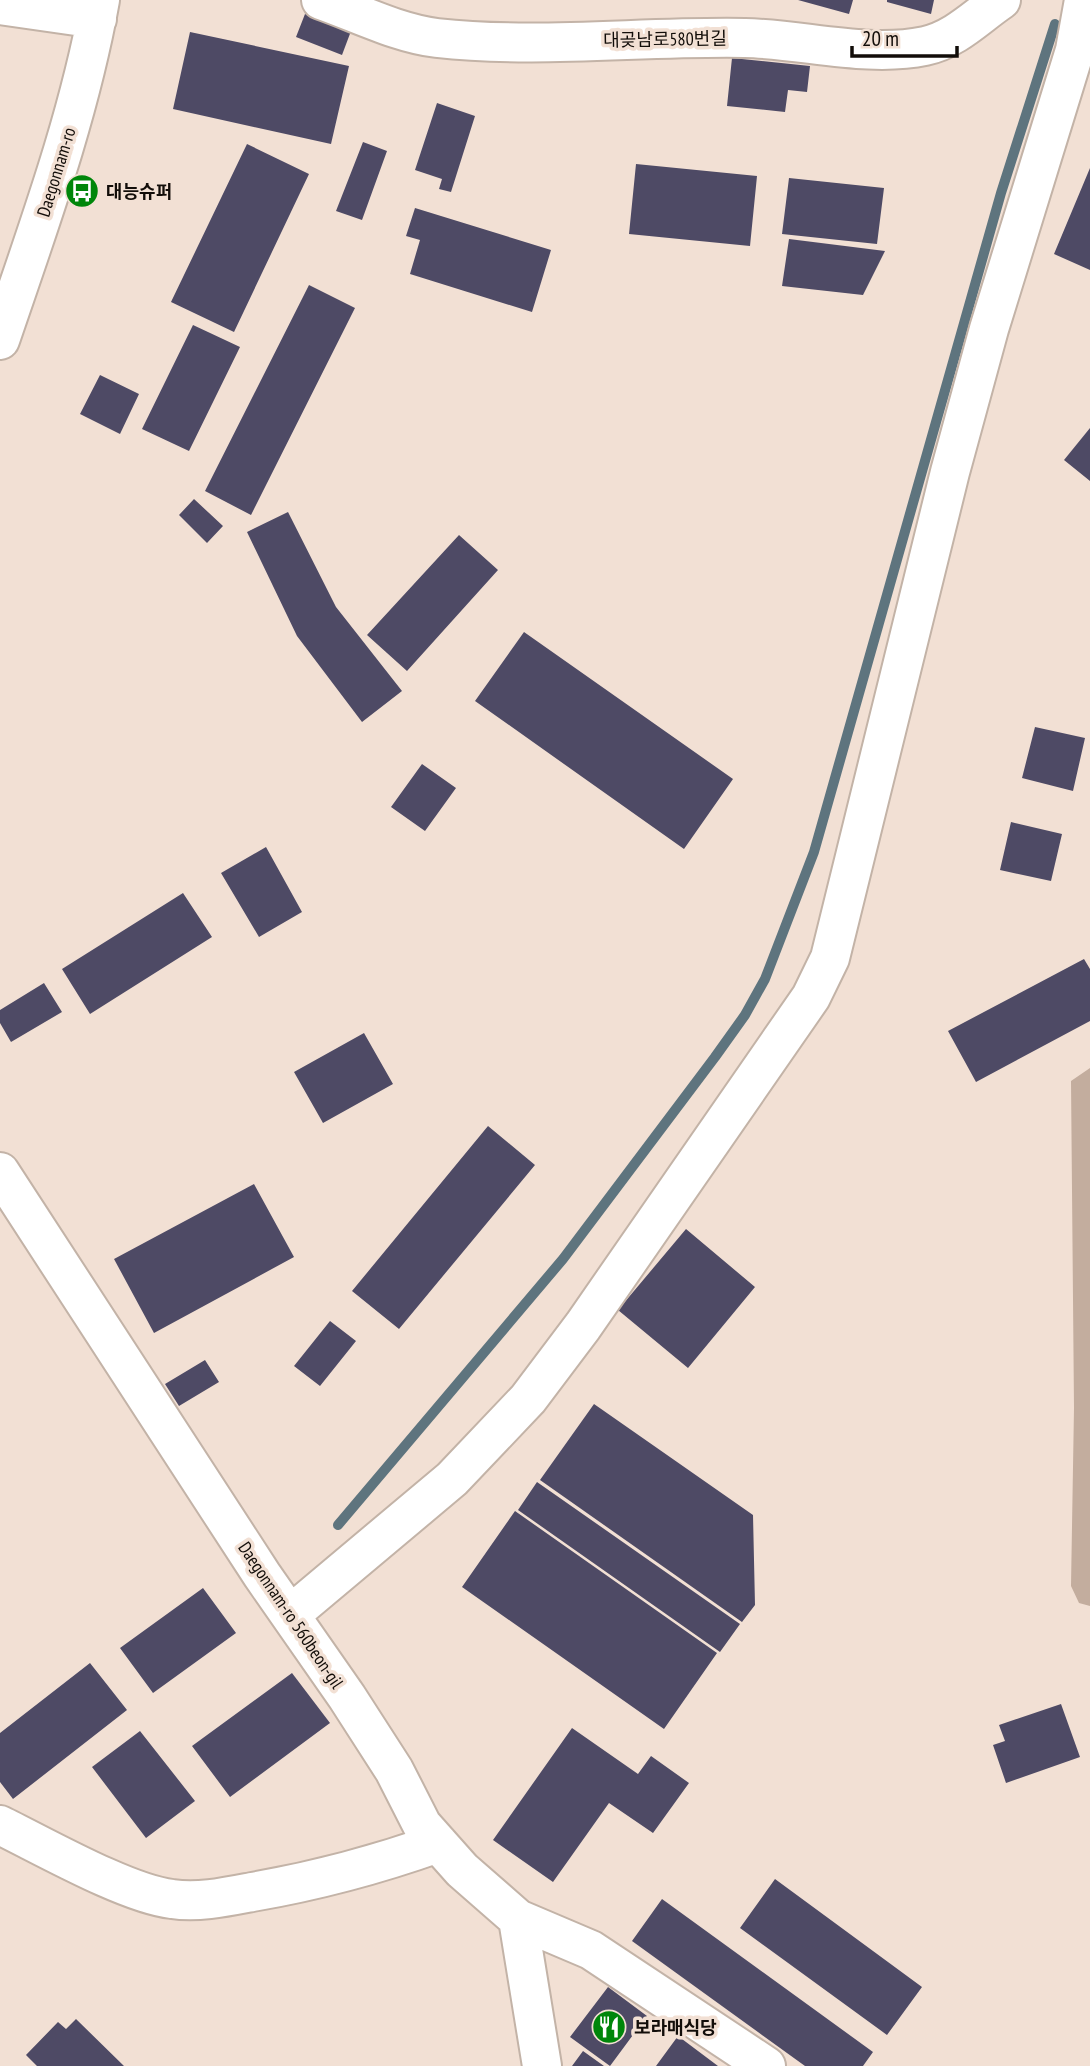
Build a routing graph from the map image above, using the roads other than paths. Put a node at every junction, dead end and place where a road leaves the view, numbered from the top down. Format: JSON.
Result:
{"nodes":[{"id":1,"x":321,"y":0,"type":"edge"},
{"id":2,"x":1001,"y":0,"type":"edge"},
{"id":3,"x":1082,"y":2,"type":"edge"},
{"id":4,"x":0,"y":5,"type":"edge"},
{"id":5,"x":98,"y":9,"type":"edge"},
{"id":6,"x":0,"y":338,"type":"edge"},
{"id":7,"x":0,"y":1171,"type":"edge"},
{"id":8,"x":290,"y":1615,"type":"junction"},
{"id":9,"x":0,"y":1825,"type":"edge"},
{"id":10,"x":438,"y":1843,"type":"junction"},
{"id":11,"x":518,"y":1919,"type":"junction"},
{"id":12,"x":542,"y":2066,"type":"edge"},
{"id":13,"x":766,"y":2066,"type":"edge"}],
"edges":[{"from":1,"to":2,"type":"street","name":"대곶남로580번길"},
{"from":3,"to":8,"type":"street"},
{"from":4,"to":5,"type":"street"},
{"from":5,"to":6,"type":"street","name":"Daegonnam-ro"},
{"from":7,"to":8,"type":"street","name":"Daegonnam-ro 560beon-gil"},
{"from":8,"to":10,"type":"street","name":"Daegonnam-ro 560beon-gil"},
{"from":9,"to":10,"type":"street"},
{"from":10,"to":11,"type":"street","name":"Daegonnam-ro 560beon-gil"},
{"from":11,"to":12,"type":"street"},
{"from":11,"to":13,"type":"street","name":"Daegonnam-ro 560beon-gil"}]}
